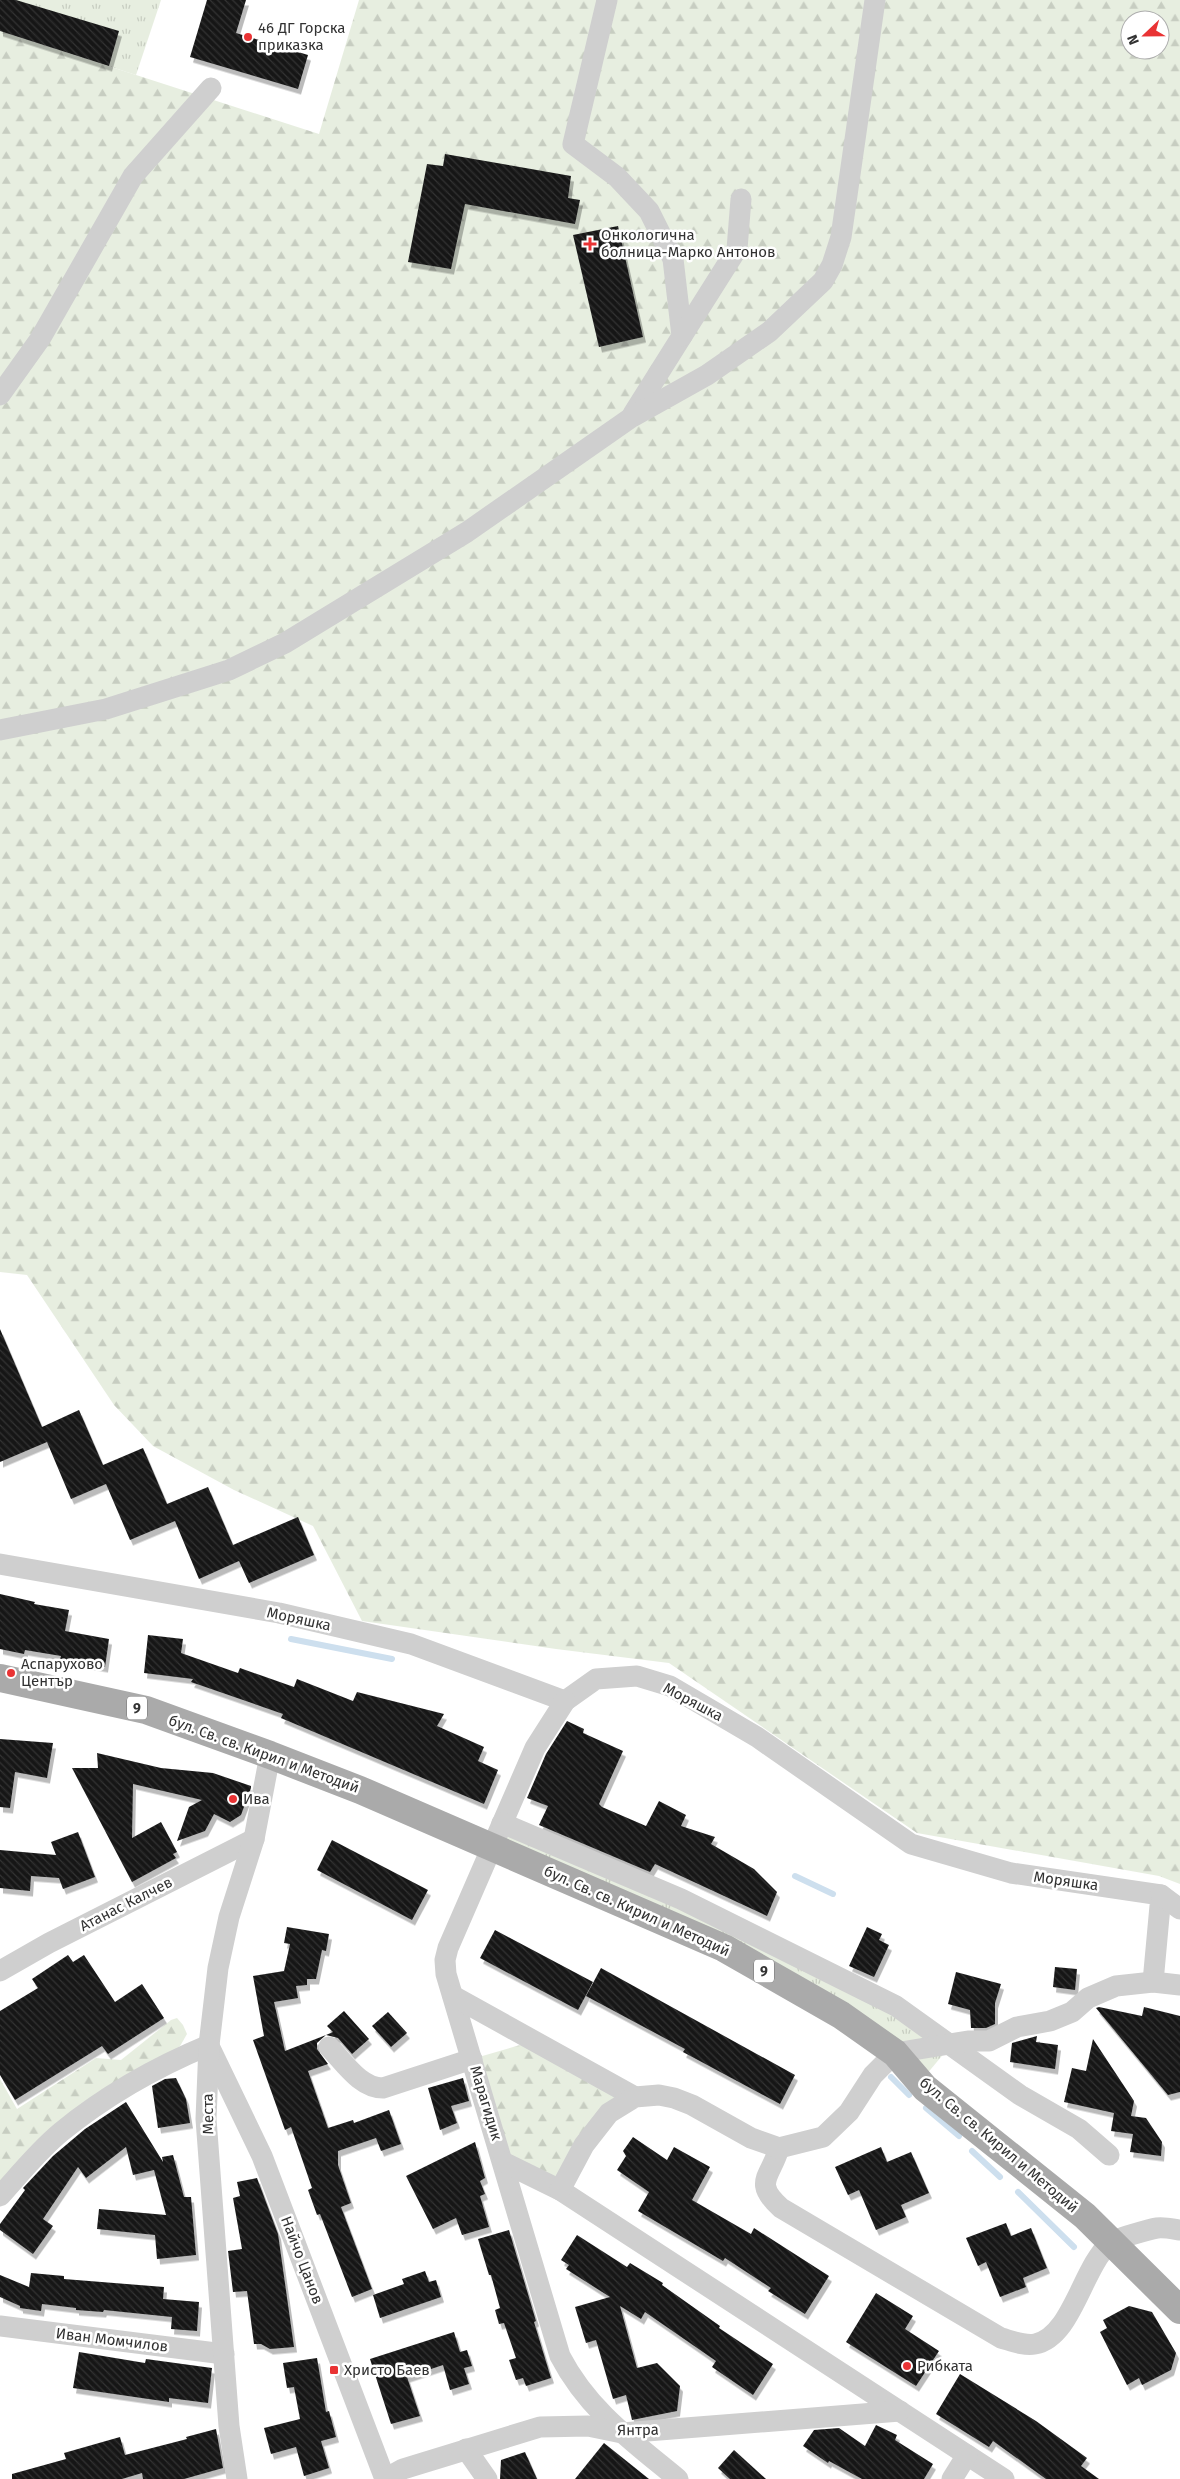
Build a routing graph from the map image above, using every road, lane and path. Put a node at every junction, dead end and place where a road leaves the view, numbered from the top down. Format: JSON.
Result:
{"nodes":[{"id":1,"x":607,"y":0,"type":"edge"},
{"id":2,"x":875,"y":0,"type":"edge"},
{"id":3,"x":211,"y":88,"type":"dead end"},
{"id":4,"x":741,"y":199,"type":"dead end"},
{"id":5,"x":682,"y":336,"type":"junction"},
{"id":6,"x":0,"y":395,"type":"edge"},
{"id":7,"x":632,"y":417,"type":"junction"},
{"id":8,"x":0,"y":730,"type":"edge"},
{"id":9,"x":0,"y":1564,"type":"edge"},
{"id":10,"x":0,"y":1678,"type":"edge"},
{"id":11,"x":565,"y":1701,"type":"junction"},
{"id":12,"x":270,"y":1755,"type":"junction"},
{"id":13,"x":497,"y":1835,"type":"junction"},
{"id":14,"x":254,"y":1839,"type":"junction"},
{"id":15,"x":1161,"y":1895,"type":"junction"},
{"id":16,"x":1180,"y":1909,"type":"edge"},
{"id":17,"x":0,"y":1972,"type":"edge"},
{"id":18,"x":1153,"y":1982,"type":"junction"},
{"id":19,"x":1180,"y":1985,"type":"edge"},
{"id":20,"x":453,"y":1996,"type":"junction"},
{"id":21,"x":209,"y":2045,"type":"junction"},
{"id":22,"x":951,"y":2045,"type":"junction"},
{"id":23,"x":329,"y":2047,"type":"dead end"},
{"id":24,"x":895,"y":2053,"type":"junction"},
{"id":25,"x":472,"y":2059,"type":"junction"},
{"id":26,"x":635,"y":2096,"type":"junction"},
{"id":27,"x":779,"y":2148,"type":"junction"},
{"id":28,"x":1109,"y":2155,"type":"dead end"},
{"id":29,"x":503,"y":2162,"type":"junction"},
{"id":30,"x":560,"y":2190,"type":"junction"},
{"id":31,"x":0,"y":2196,"type":"edge"},
{"id":32,"x":1180,"y":2230,"type":"edge"},
{"id":33,"x":1111,"y":2242,"type":"junction"},
{"id":34,"x":1180,"y":2310,"type":"edge"},
{"id":35,"x":0,"y":2326,"type":"edge"},
{"id":36,"x":224,"y":2354,"type":"junction"},
{"id":37,"x":900,"y":2411,"type":"junction"},
{"id":38,"x":622,"y":2432,"type":"junction"},
{"id":39,"x":466,"y":2450,"type":"junction"},
{"id":40,"x":967,"y":2455,"type":"junction"},
{"id":41,"x":237,"y":2479,"type":"edge"},
{"id":42,"x":385,"y":2479,"type":"edge"},
{"id":43,"x":487,"y":2479,"type":"edge"},
{"id":44,"x":678,"y":2479,"type":"edge"},
{"id":45,"x":952,"y":2479,"type":"edge"},
{"id":46,"x":1004,"y":2479,"type":"edge"}],
"edges":[{"from":1,"to":5,"type":"street"},
{"from":2,"to":7,"type":"street"},
{"from":3,"to":6,"type":"street"},
{"from":4,"to":5,"type":"street"},
{"from":5,"to":7,"type":"street"},
{"from":7,"to":8,"type":"street"},
{"from":9,"to":11,"type":"street","name":"Моряшка"},
{"from":10,"to":12,"type":"main road","name":"бул. Св. св. Кирил и Методий","number":"9"},
{"from":11,"to":13,"type":"street","name":"Марагидик"},
{"from":11,"to":15,"type":"street","name":"Моряшка"},
{"from":12,"to":13,"type":"main road","name":"бул. Св. св. Кирил и Методий","number":"9"},
{"from":12,"to":14,"type":"street","name":"Места"},
{"from":13,"to":20,"type":"street","name":"Марагидик"},
{"from":13,"to":22,"type":"street"},
{"from":13,"to":24,"type":"main road","name":"бул. Св. св. Кирил и Методий","number":"9"},
{"from":14,"to":17,"type":"street","name":"Атанас Калчев"},
{"from":14,"to":21,"type":"street","name":"Места"},
{"from":15,"to":16,"type":"street"},
{"from":15,"to":18,"type":"street"},
{"from":18,"to":19,"type":"street"},
{"from":18,"to":22,"type":"street"},
{"from":20,"to":25,"type":"street","name":"Марагидик"},
{"from":20,"to":26,"type":"street"},
{"from":21,"to":31,"type":"street"},
{"from":21,"to":36,"type":"street","name":"Места"},
{"from":21,"to":42,"type":"street","name":"Найчо Цанов"},
{"from":22,"to":24,"type":"street"},
{"from":22,"to":28,"type":"street"},
{"from":23,"to":25,"type":"street"},
{"from":24,"to":27,"type":"street"},
{"from":24,"to":33,"type":"main road","name":"бул. Св. св. Кирил и Методий","number":"9"},
{"from":25,"to":29,"type":"street","name":"Марагидик"},
{"from":26,"to":27,"type":"street"},
{"from":26,"to":30,"type":"street"},
{"from":27,"to":33,"type":"street"},
{"from":29,"to":30,"type":"street"},
{"from":29,"to":38,"type":"street","name":"Марагидик"},
{"from":30,"to":37,"type":"street"},
{"from":32,"to":33,"type":"street"},
{"from":33,"to":34,"type":"main road","name":"бул. Св. св. Кирил и Методий","number":"9"},
{"from":35,"to":36,"type":"street","name":"Иван Момчилов"},
{"from":36,"to":41,"type":"street","name":"Места"},
{"from":37,"to":38,"type":"street","name":"Янтра"},
{"from":37,"to":40,"type":"street"},
{"from":38,"to":39,"type":"street","name":"Янтра"},
{"from":38,"to":44,"type":"street","name":"Марагидик"},
{"from":39,"to":42,"type":"street","name":"Янтра"},
{"from":39,"to":43,"type":"street"},
{"from":40,"to":45,"type":"street"},
{"from":40,"to":46,"type":"street"}]}
